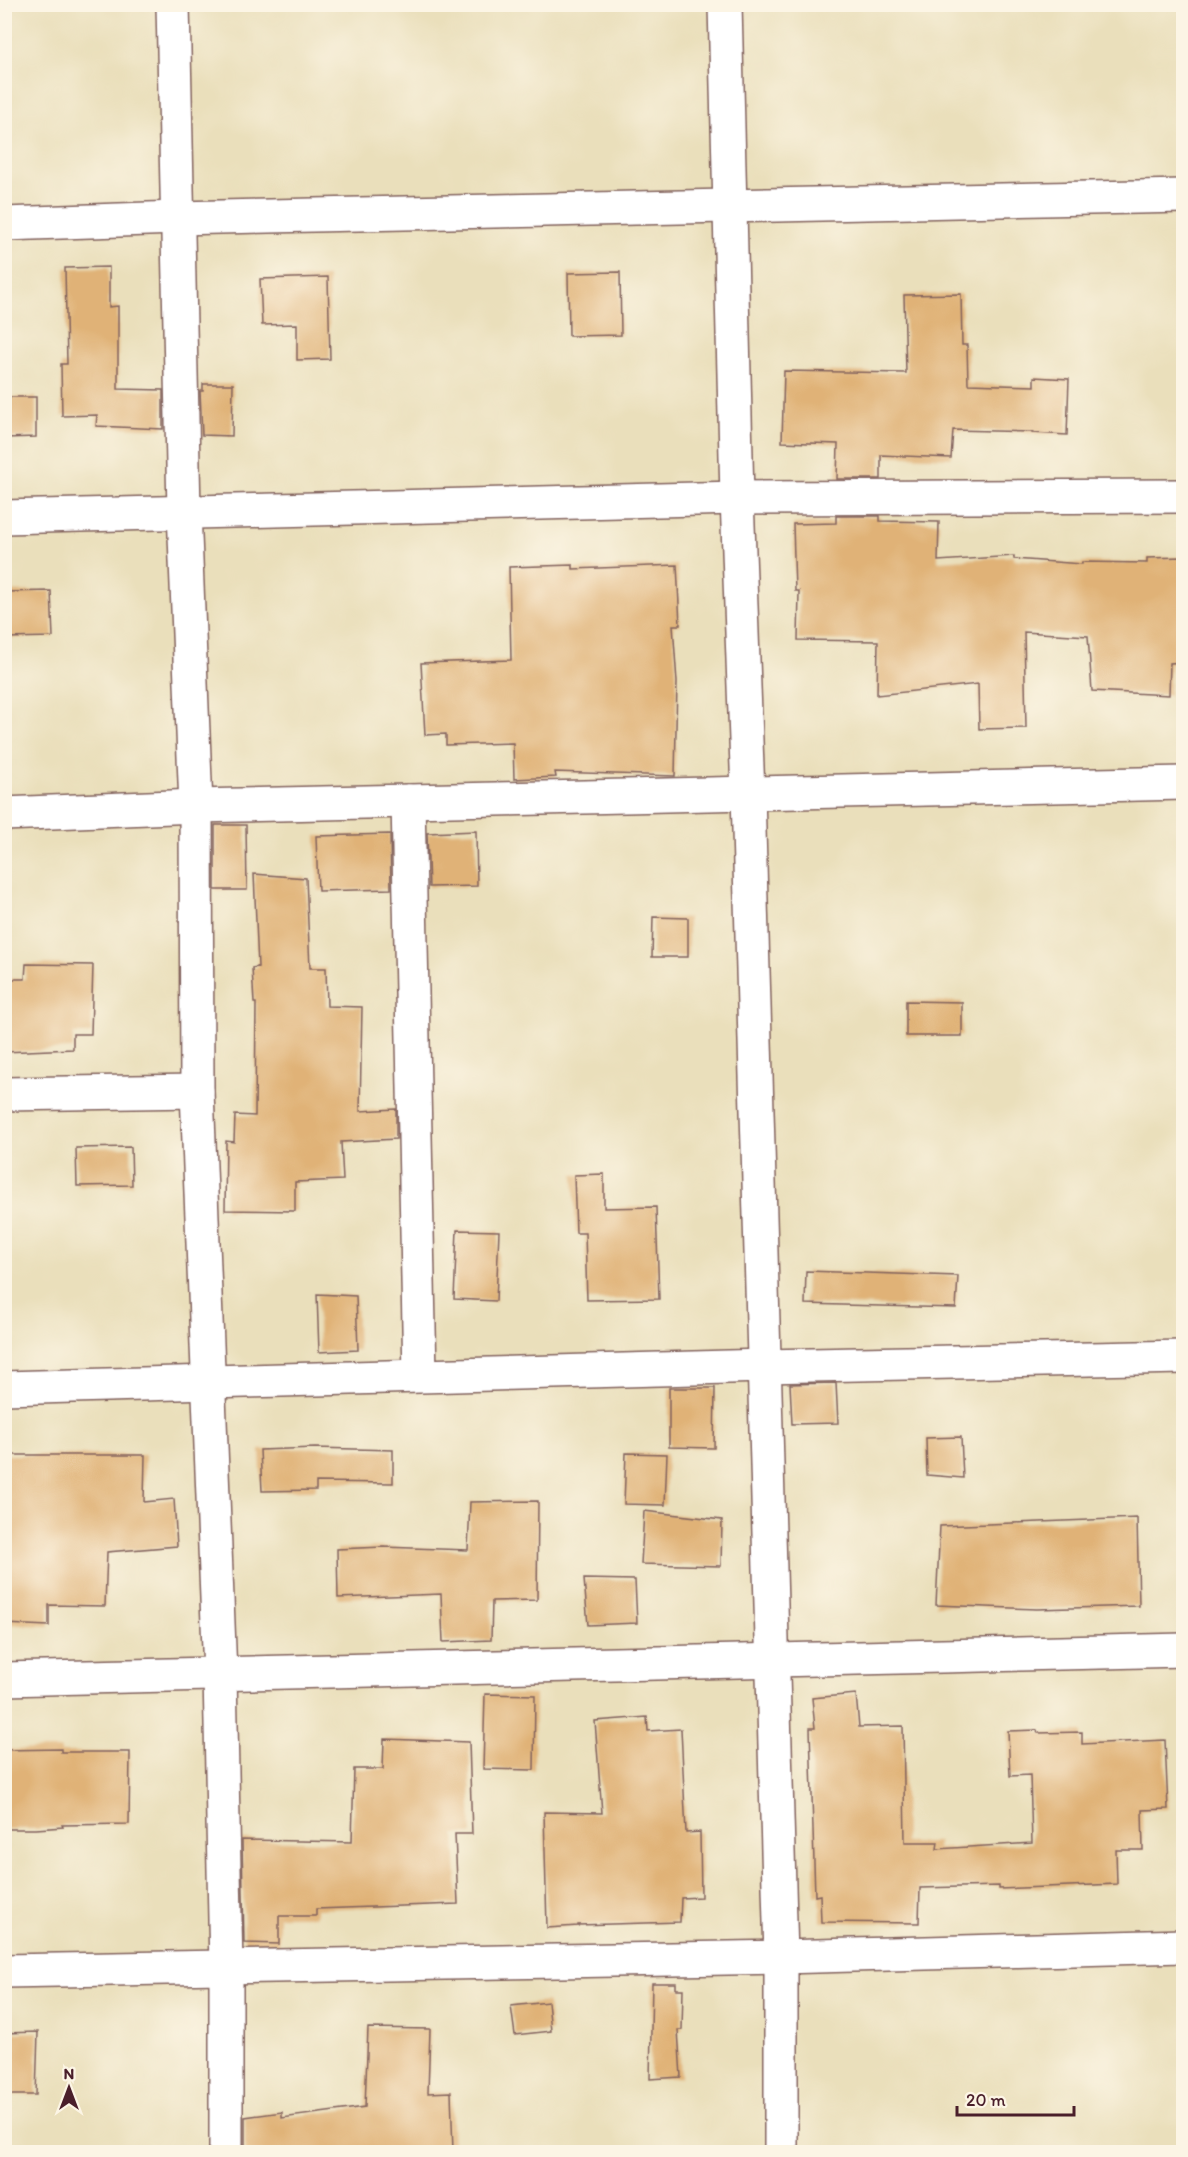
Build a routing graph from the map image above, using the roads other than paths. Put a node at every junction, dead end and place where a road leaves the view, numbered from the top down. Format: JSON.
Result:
{"nodes":[{"id":1,"x":173,"y":4,"type":"edge"},
{"id":2,"x":725,"y":4,"type":"edge"},
{"id":3,"x":1184,"y":196,"type":"edge"},
{"id":4,"x":731,"y":205,"type":"junction"},
{"id":5,"x":177,"y":218,"type":"junction"},
{"id":6,"x":4,"y":224,"type":"edge"},
{"id":7,"x":1184,"y":496,"type":"edge"},
{"id":8,"x":737,"y":498,"type":"junction"},
{"id":9,"x":184,"y":511,"type":"junction"},
{"id":10,"x":4,"y":517,"type":"edge"},
{"id":11,"x":1184,"y":783,"type":"edge"},
{"id":12,"x":748,"y":794,"type":"junction"},
{"id":13,"x":408,"y":801,"type":"junction"},
{"id":14,"x":196,"y":806,"type":"junction"},
{"id":15,"x":4,"y":814,"type":"edge"},
{"id":16,"x":197,"y":1091,"type":"junction"},
{"id":17,"x":4,"y":1094,"type":"edge"},
{"id":18,"x":1184,"y":1357,"type":"edge"},
{"id":19,"x":764,"y":1366,"type":"junction"},
{"id":20,"x":420,"y":1376,"type":"junction"},
{"id":21,"x":209,"y":1381,"type":"junction"},
{"id":22,"x":4,"y":1388,"type":"edge"},
{"id":23,"x":1184,"y":1650,"type":"edge"},
{"id":24,"x":773,"y":1659,"type":"junction"},
{"id":25,"x":220,"y":1674,"type":"junction"},
{"id":26,"x":4,"y":1679,"type":"edge"},
{"id":27,"x":1184,"y":1946,"type":"edge"},
{"id":28,"x":781,"y":1957,"type":"junction"},
{"id":29,"x":226,"y":1968,"type":"junction"},
{"id":30,"x":4,"y":1971,"type":"edge"},
{"id":31,"x":226,"y":2152,"type":"edge"},
{"id":32,"x":781,"y":2152,"type":"edge"}],
"edges":[{"from":1,"to":5,"type":"street"},
{"from":2,"to":4,"type":"street"},
{"from":3,"to":4,"type":"street"},
{"from":4,"to":5,"type":"street"},
{"from":4,"to":8,"type":"street"},
{"from":5,"to":6,"type":"street"},
{"from":5,"to":9,"type":"street"},
{"from":7,"to":8,"type":"street"},
{"from":8,"to":9,"type":"street"},
{"from":8,"to":12,"type":"street"},
{"from":9,"to":10,"type":"street"},
{"from":9,"to":14,"type":"street"},
{"from":11,"to":12,"type":"street"},
{"from":12,"to":13,"type":"street"},
{"from":12,"to":19,"type":"street"},
{"from":13,"to":14,"type":"street"},
{"from":13,"to":20,"type":"street"},
{"from":14,"to":15,"type":"street"},
{"from":14,"to":16,"type":"street"},
{"from":16,"to":17,"type":"street"},
{"from":16,"to":21,"type":"street"},
{"from":18,"to":19,"type":"street"},
{"from":19,"to":20,"type":"street"},
{"from":19,"to":24,"type":"street"},
{"from":20,"to":21,"type":"street"},
{"from":21,"to":22,"type":"street"},
{"from":21,"to":25,"type":"street"},
{"from":23,"to":24,"type":"street"},
{"from":24,"to":25,"type":"street"},
{"from":24,"to":28,"type":"street"},
{"from":25,"to":26,"type":"street"},
{"from":25,"to":29,"type":"street"},
{"from":27,"to":28,"type":"street"},
{"from":28,"to":29,"type":"street"},
{"from":28,"to":32,"type":"street"},
{"from":29,"to":30,"type":"street"},
{"from":29,"to":31,"type":"street"}]}
